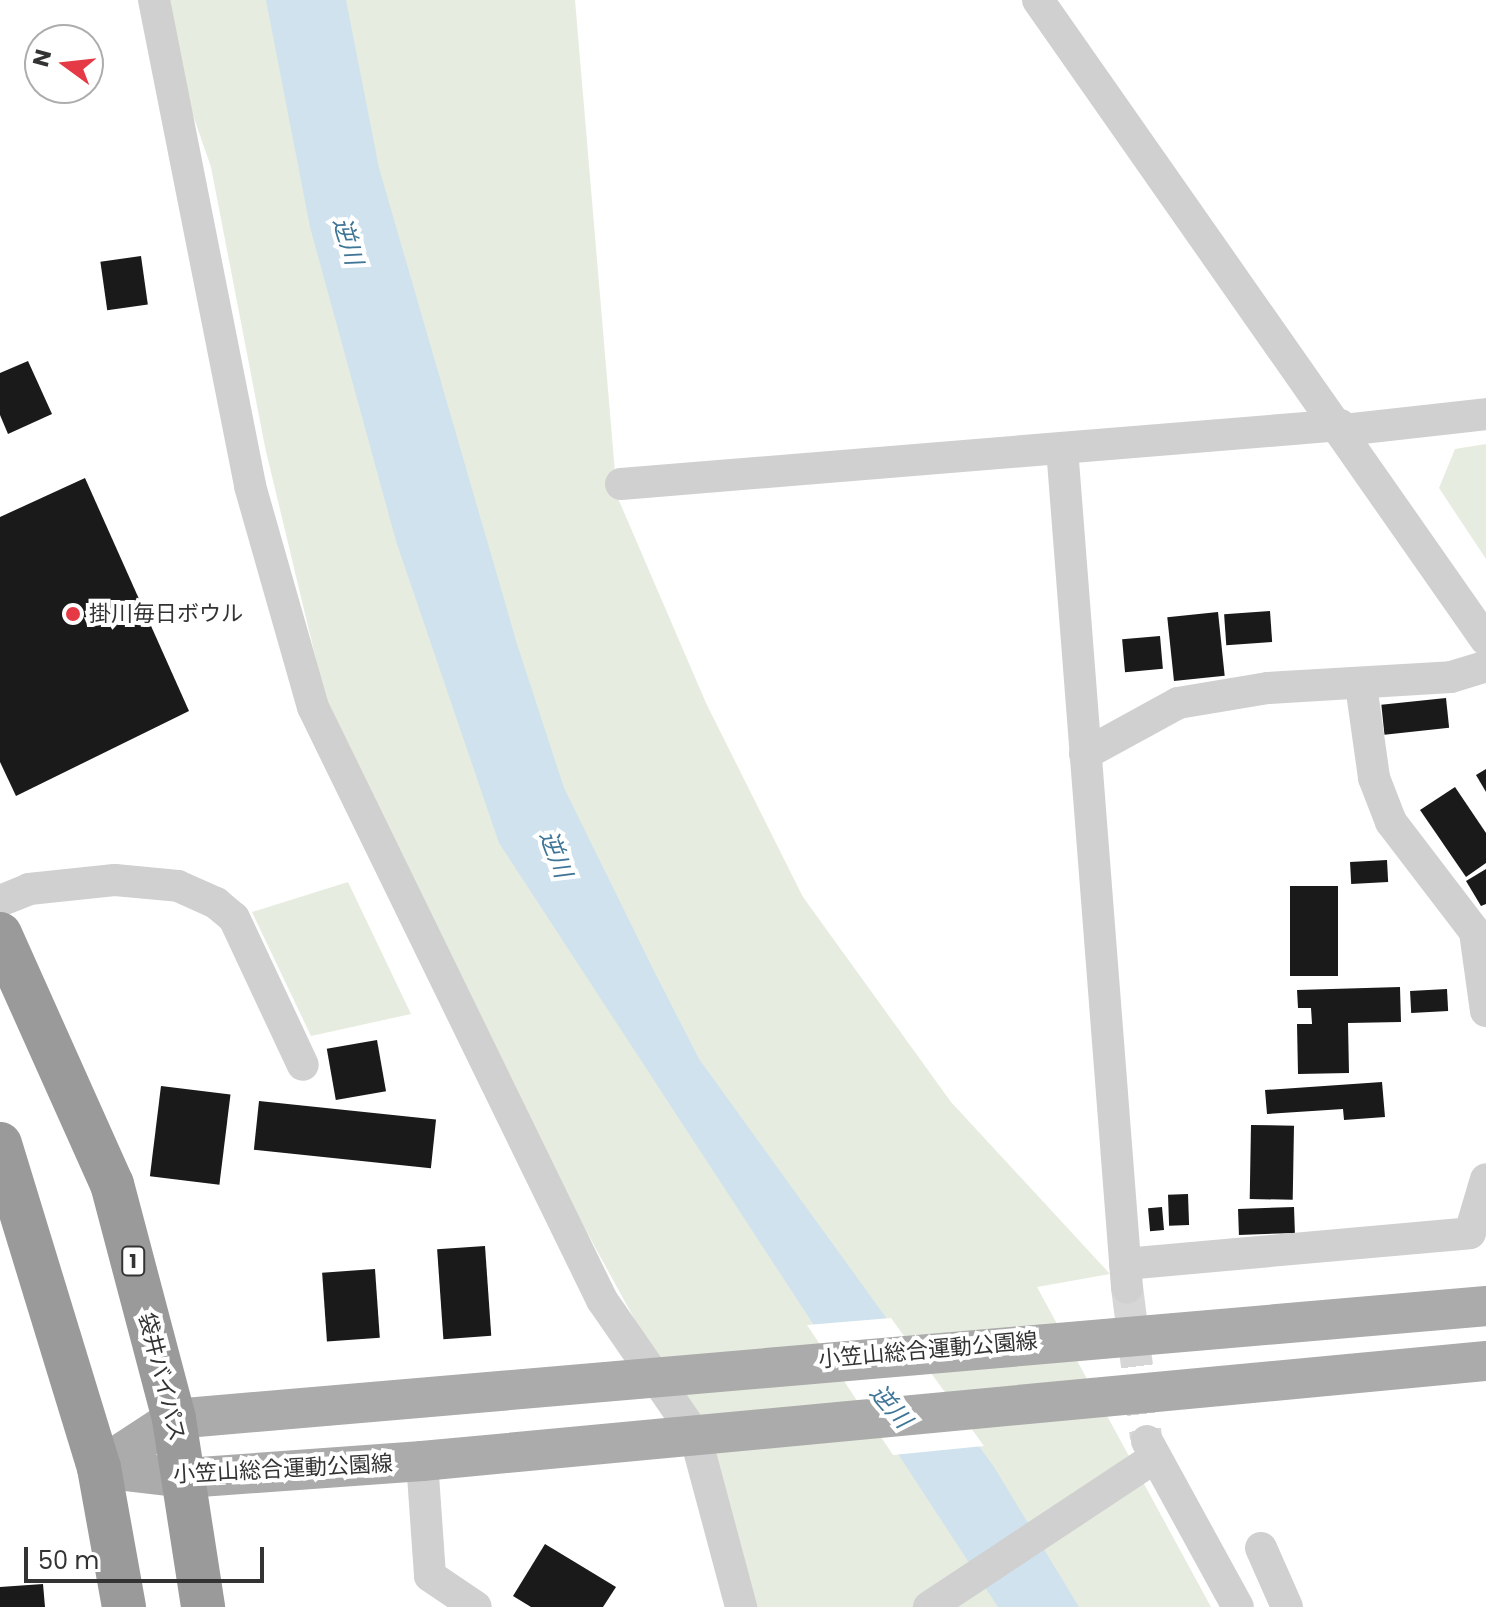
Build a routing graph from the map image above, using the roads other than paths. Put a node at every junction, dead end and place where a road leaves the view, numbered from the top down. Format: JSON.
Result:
{"nodes":[{"id":1,"x":154,"y":0,"type":"edge"},
{"id":2,"x":1038,"y":0,"type":"edge"},
{"id":3,"x":1486,"y":414,"type":"edge"},
{"id":4,"x":1343,"y":427,"type":"junction"},
{"id":5,"x":1062,"y":448,"type":"junction"},
{"id":6,"x":621,"y":484,"type":"dead end"},
{"id":7,"x":1486,"y":640,"type":"edge"},
{"id":8,"x":1486,"y":666,"type":"edge"},
{"id":9,"x":1361,"y":685,"type":"junction"},
{"id":10,"x":1085,"y":754,"type":"junction"},
{"id":11,"x":0,"y":901,"type":"edge"},
{"id":12,"x":0,"y":934,"type":"edge"},
{"id":13,"x":1486,"y":1011,"type":"edge"},
{"id":14,"x":303,"y":1065,"type":"dead end"},
{"id":15,"x":0,"y":1144,"type":"edge"},
{"id":16,"x":1486,"y":1179,"type":"edge"},
{"id":17,"x":1486,"y":1306,"type":"edge"},
{"id":18,"x":1486,"y":1361,"type":"edge"},
{"id":19,"x":673,"y":1374,"type":"junction"},
{"id":20,"x":174,"y":1419,"type":"junction"},
{"id":21,"x":714,"y":1433,"type":"junction"},
{"id":22,"x":422,"y":1461,"type":"junction"},
{"id":23,"x":99,"y":1468,"type":"junction"},
{"id":24,"x":186,"y":1478,"type":"junction"},
{"id":25,"x":1261,"y":1548,"type":"dead end"},
{"id":26,"x":124,"y":1607,"type":"edge"},
{"id":27,"x":203,"y":1607,"type":"edge"},
{"id":28,"x":476,"y":1607,"type":"edge"},
{"id":29,"x":741,"y":1607,"type":"edge"},
{"id":30,"x":929,"y":1607,"type":"edge"},
{"id":31,"x":1238,"y":1607,"type":"edge"},
{"id":32,"x":1287,"y":1607,"type":"edge"}],
"edges":[{"from":1,"to":19,"type":"street"},
{"from":2,"to":4,"type":"street"},
{"from":3,"to":4,"type":"street"},
{"from":4,"to":5,"type":"street"},
{"from":4,"to":7,"type":"street"},
{"from":5,"to":6,"type":"street"},
{"from":5,"to":10,"type":"street"},
{"from":8,"to":9,"type":"street"},
{"from":9,"to":10,"type":"street"},
{"from":9,"to":13,"type":"street"},
{"from":10,"to":16,"type":"street"},
{"from":11,"to":14,"type":"street"},
{"from":12,"to":20,"type":"highway","name":"袋井バイパス","number":"1"},
{"from":15,"to":23,"type":"highway"},
{"from":17,"to":19,"type":"main road","name":"小笠山総合運動公園線"},
{"from":18,"to":21,"type":"main road","name":"小笠山総合運動公園線"},
{"from":19,"to":20,"type":"main road","name":"小笠山総合運動公園線"},
{"from":19,"to":21,"type":"street"},
{"from":20,"to":23,"type":"main road","name":"小笠山総合運動公園線"},
{"from":20,"to":24,"type":"highway","name":"袋井バイパス","number":"1"},
{"from":21,"to":22,"type":"main road","name":"小笠山総合運動公園線"},
{"from":21,"to":29,"type":"street"},
{"from":22,"to":24,"type":"main road","name":"小笠山総合運動公園線"},
{"from":22,"to":28,"type":"street"},
{"from":23,"to":24,"type":"main road","name":"小笠山総合運動公園線"},
{"from":23,"to":26,"type":"highway"},
{"from":24,"to":27,"type":"highway","name":"袋井バイパス","number":"1"},
{"from":25,"to":32,"type":"street"},
{"from":30,"to":31,"type":"street"}]}
